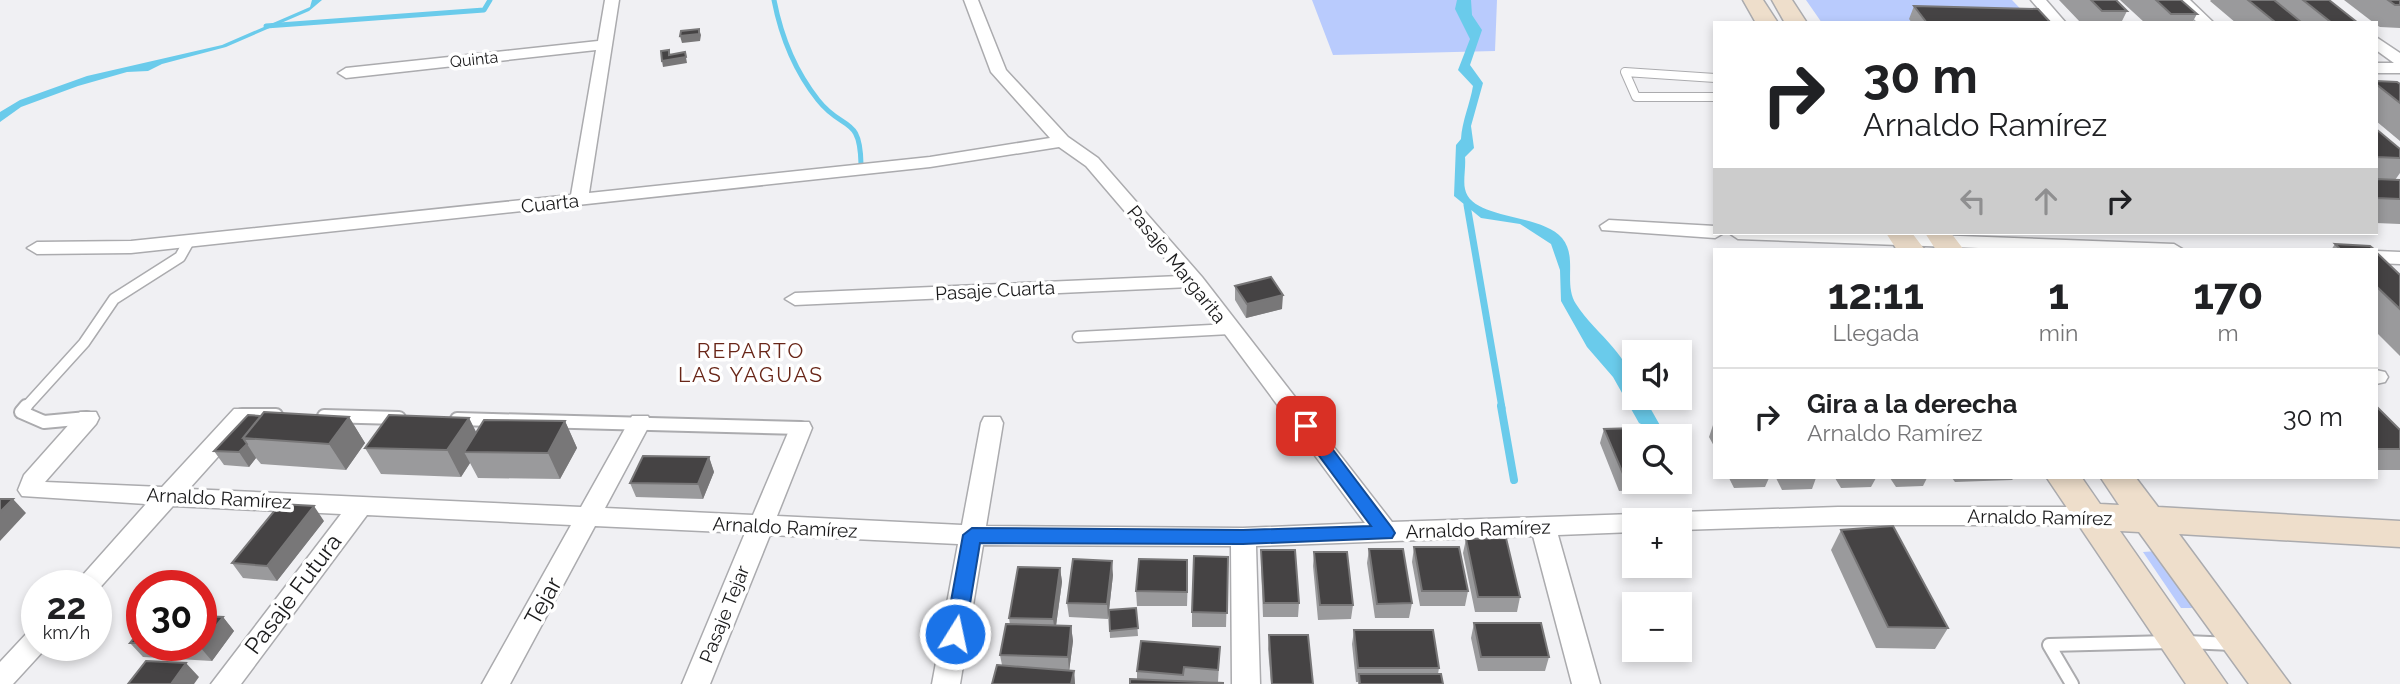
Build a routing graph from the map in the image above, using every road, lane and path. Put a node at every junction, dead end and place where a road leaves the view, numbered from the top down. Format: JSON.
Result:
{"nodes":[{"id":1,"x":612,"y":0,"type":"edge"},
{"id":2,"x":971,"y":0,"type":"edge"},
{"id":3,"x":1753,"y":0,"type":"edge"},
{"id":4,"x":1782,"y":0,"type":"edge"},
{"id":5,"x":2038,"y":0,"type":"edge"},
{"id":6,"x":2182,"y":0,"type":"edge"},
{"id":7,"x":1766,"y":21,"type":"edge"},
{"id":8,"x":1795,"y":21,"type":"edge"},
{"id":9,"x":2057,"y":21,"type":"edge"},
{"id":10,"x":2205,"y":21,"type":"edge"},
{"id":11,"x":2378,"y":44,"type":"edge"},
{"id":12,"x":602,"y":45,"type":"junction"},
{"id":13,"x":2400,"y":60,"type":"edge"},
{"id":14,"x":2378,"y":68,"type":"edge"},
{"id":15,"x":2400,"y":68,"type":"edge"},
{"id":16,"x":346,"y":73,"type":"dead end"},
{"id":17,"x":1713,"y":78,"type":"edge"},
{"id":18,"x":1713,"y":97,"type":"edge"},
{"id":19,"x":1062,"y":141,"type":"junction"},
{"id":20,"x":579,"y":200,"type":"junction"},
{"id":21,"x":1609,"y":226,"type":"dead end"},
{"id":22,"x":1713,"y":232,"type":"edge"},
{"id":23,"x":1775,"y":235,"type":"edge"},
{"id":24,"x":189,"y":241,"type":"junction"},
{"id":25,"x":1905,"y":242,"type":"edge"},
{"id":26,"x":1944,"y":242,"type":"edge"},
{"id":27,"x":37,"y":248,"type":"dead end"},
{"id":28,"x":2116,"y":248,"type":"edge"},
{"id":29,"x":2378,"y":257,"type":"edge"},
{"id":30,"x":2400,"y":258,"type":"edge"},
{"id":31,"x":1195,"y":281,"type":"junction"},
{"id":32,"x":795,"y":299,"type":"dead end"},
{"id":33,"x":1230,"y":328,"type":"junction"},
{"id":34,"x":1078,"y":337,"type":"dead end"},
{"id":35,"x":242,"y":415,"type":"joint"},
{"id":36,"x":283,"y":415,"type":"edge"},
{"id":37,"x":310,"y":416,"type":"edge"},
{"id":38,"x":88,"y":418,"type":"joint"},
{"id":39,"x":407,"y":418,"type":"edge"},
{"id":40,"x":448,"y":419,"type":"edge"},
{"id":41,"x":640,"y":422,"type":"junction"},
{"id":42,"x":992,"y":424,"type":"dead end"},
{"id":43,"x":800,"y":428,"type":"joint"},
{"id":44,"x":2065,"y":479,"type":"edge"},
{"id":45,"x":2119,"y":479,"type":"edge"},
{"id":46,"x":169,"y":495,"type":"junction"},
{"id":47,"x":361,"y":505,"type":"junction"},
{"id":48,"x":2090,"y":516,"type":"junction"},
{"id":49,"x":589,"y":518,"type":"junction"},
{"id":50,"x":2148,"y":519,"type":"junction"},
{"id":51,"x":1692,"y":521,"type":"edge"},
{"id":52,"x":1622,"y":524,"type":"edge"},
{"id":53,"x":759,"y":526,"type":"junction"},
{"id":54,"x":1543,"y":527,"type":"junction"},
{"id":55,"x":1386,"y":533,"type":"junction"},
{"id":56,"x":2400,"y":534,"type":"edge"},
{"id":57,"x":972,"y":535,"type":"junction"},
{"id":58,"x":1243,"y":537,"type":"junction"},
{"id":59,"x":101,"y":570,"type":"edge"},
{"id":60,"x":2179,"y":642,"type":"junction"},
{"id":61,"x":2241,"y":644,"type":"junction"},
{"id":62,"x":21,"y":657,"type":"edge"},
{"id":63,"x":0,"y":680,"type":"edge"},
{"id":64,"x":225,"y":684,"type":"edge"},
{"id":65,"x":496,"y":684,"type":"edge"},
{"id":66,"x":696,"y":684,"type":"edge"},
{"id":67,"x":946,"y":684,"type":"edge"},
{"id":68,"x":1246,"y":684,"type":"edge"},
{"id":69,"x":1586,"y":684,"type":"edge"},
{"id":70,"x":2072,"y":684,"type":"edge"},
{"id":71,"x":2208,"y":684,"type":"edge"},
{"id":72,"x":2271,"y":684,"type":"edge"}],
"edges":[{"from":1,"to":12,"type":"street"},
{"from":2,"to":19,"type":"street","name":"Pasaje Margarita"},
{"from":3,"to":7,"type":"main road"},
{"from":4,"to":8,"type":"main road"},
{"from":5,"to":9,"type":"street"},
{"from":6,"to":10,"type":"street"},
{"from":11,"to":13,"type":"street"},
{"from":12,"to":16,"type":"street","name":"Quinta"},
{"from":12,"to":20,"type":"street"},
{"from":14,"to":15,"type":"street"},
{"from":17,"to":18,"type":"lane"},
{"from":19,"to":20,"type":"street","name":"Cuarta"},
{"from":19,"to":31,"type":"street","name":"Pasaje Margarita"},
{"from":20,"to":24,"type":"street","name":"Cuarta"},
{"from":21,"to":22,"type":"street"},
{"from":23,"to":25,"type":"street"},
{"from":24,"to":27,"type":"street","name":"Cuarta"},
{"from":24,"to":38,"type":"lane"},
{"from":25,"to":26,"type":"street"},
{"from":26,"to":28,"type":"street"},
{"from":29,"to":30,"type":"street"},
{"from":31,"to":32,"type":"street","name":"Pasaje Cuarta"},
{"from":31,"to":33,"type":"street","name":"Pasaje Margarita"},
{"from":33,"to":34,"type":"lane"},
{"from":33,"to":55,"type":"street","name":"Pasaje Margarita"},
{"from":35,"to":36,"type":"lane"},
{"from":35,"to":46,"type":"street"},
{"from":37,"to":39,"type":"lane"},
{"from":38,"to":46,"type":"street","name":"Arnaldo Ramírez"},
{"from":40,"to":41,"type":"lane"},
{"from":41,"to":43,"type":"lane"},
{"from":41,"to":49,"type":"street","name":"Tejar"},
{"from":42,"to":57,"type":"street"},
{"from":43,"to":53,"type":"street","name":"Pasaje Tejar"},
{"from":44,"to":48,"type":"main road"},
{"from":45,"to":50,"type":"main road"},
{"from":46,"to":47,"type":"street","name":"Arnaldo Ramírez"},
{"from":46,"to":59,"type":"street"},
{"from":47,"to":49,"type":"street","name":"Arnaldo Ramírez"},
{"from":47,"to":64,"type":"street","name":"Pasaje Futura"},
{"from":48,"to":50,"type":"main road","name":"Arnaldo Ramírez"},
{"from":48,"to":51,"type":"street","name":"Arnaldo Ramírez"},
{"from":48,"to":60,"type":"main road"},
{"from":49,"to":53,"type":"street","name":"Arnaldo Ramírez"},
{"from":49,"to":65,"type":"street","name":"Tejar"},
{"from":50,"to":56,"type":"main road","name":"Arnaldo Ramírez"},
{"from":50,"to":61,"type":"main road"},
{"from":52,"to":54,"type":"street","name":"Arnaldo Ramírez"},
{"from":53,"to":57,"type":"street","name":"Arnaldo Ramírez"},
{"from":53,"to":66,"type":"street","name":"Pasaje Tejar"},
{"from":54,"to":55,"type":"street","name":"Arnaldo Ramírez"},
{"from":54,"to":69,"type":"street"},
{"from":55,"to":58,"type":"street","name":"Arnaldo Ramírez"},
{"from":57,"to":58,"type":"street","name":"Arnaldo Ramírez"},
{"from":57,"to":67,"type":"street"},
{"from":58,"to":68,"type":"street"},
{"from":60,"to":61,"type":"lane"},
{"from":60,"to":70,"type":"lane"},
{"from":60,"to":71,"type":"main road"},
{"from":61,"to":72,"type":"main road"},
{"from":62,"to":63,"type":"street"}]}
